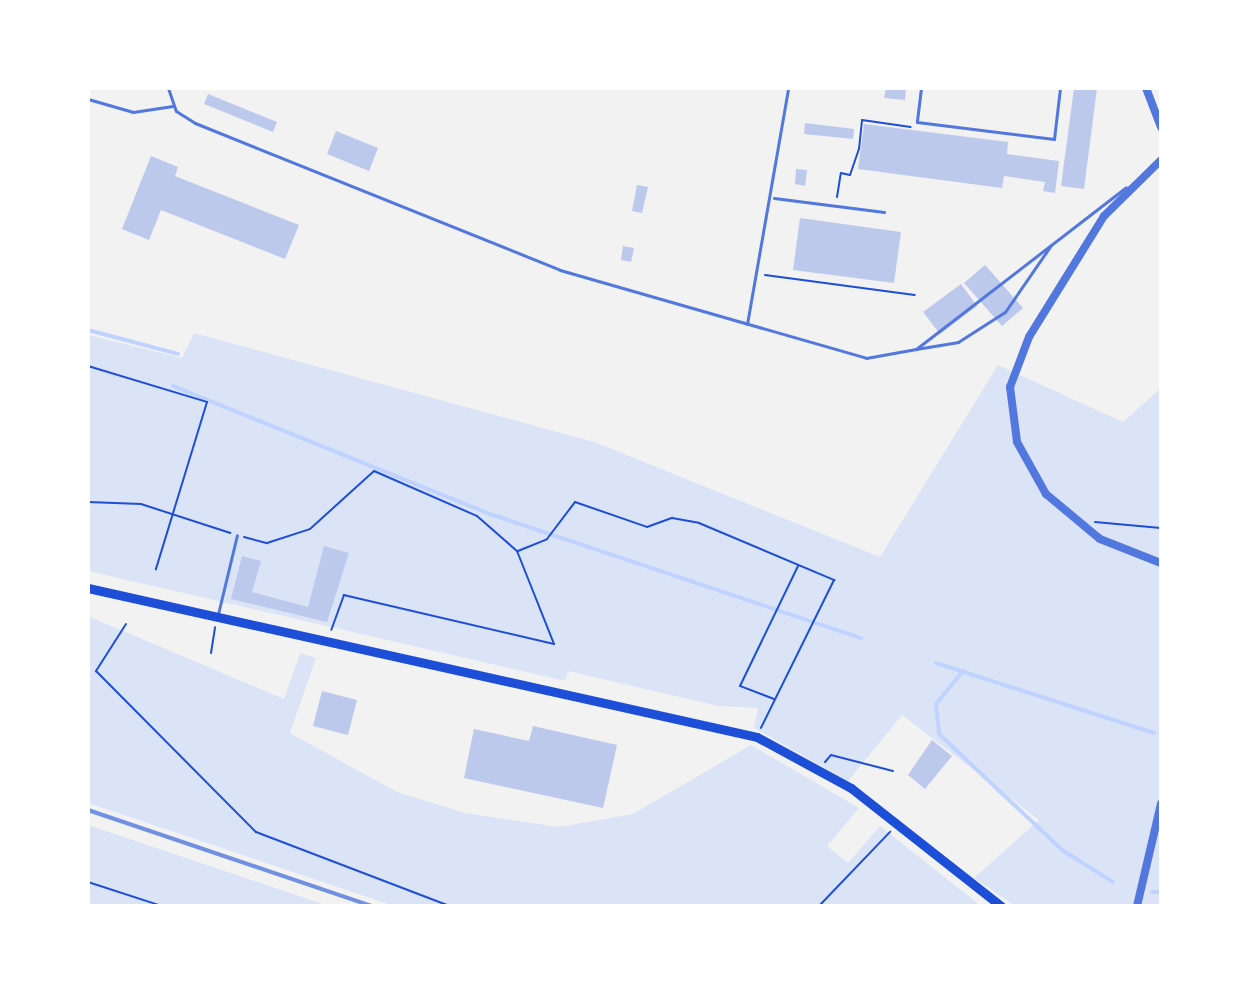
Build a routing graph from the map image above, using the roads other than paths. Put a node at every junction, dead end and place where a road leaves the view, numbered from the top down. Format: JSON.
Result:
{"nodes":[{"id":1,"x":168,"y":88,"type":"edge"},
{"id":2,"x":788,"y":88,"type":"edge"},
{"id":3,"x":921,"y":88,"type":"edge"},
{"id":4,"x":1060,"y":88,"type":"edge"},
{"id":5,"x":1146,"y":88,"type":"edge"},
{"id":6,"x":88,"y":99,"type":"edge"},
{"id":7,"x":173,"y":106,"type":"junction"},
{"id":8,"x":1161,"y":127,"type":"edge"},
{"id":9,"x":1161,"y":160,"type":"edge"},
{"id":10,"x":1126,"y":187,"type":"junction"},
{"id":11,"x":774,"y":198,"type":"junction"},
{"id":12,"x":884,"y":212,"type":"dead end"},
{"id":13,"x":1056,"y":239,"type":"junction"},
{"id":14,"x":747,"y":326,"type":"junction"},
{"id":15,"x":916,"y":349,"type":"junction"},
{"id":16,"x":237,"y":535,"type":"road end"},
{"id":17,"x":1161,"y":563,"type":"edge"},
{"id":18,"x":88,"y":588,"type":"edge"},
{"id":19,"x":217,"y":618,"type":"junction"},
{"id":20,"x":1161,"y":804,"type":"edge"},
{"id":21,"x":1001,"y":906,"type":"edge"},
{"id":22,"x":1137,"y":906,"type":"edge"}],
"edges":[{"from":1,"to":7,"type":"lane"},
{"from":2,"to":11,"type":"lane"},
{"from":3,"to":4,"type":"lane"},
{"from":5,"to":8,"type":"street"},
{"from":6,"to":7,"type":"lane"},
{"from":7,"to":14,"type":"lane"},
{"from":9,"to":10,"type":"street"},
{"from":10,"to":13,"type":"lane"},
{"from":10,"to":17,"type":"street"},
{"from":11,"to":12,"type":"lane"},
{"from":11,"to":14,"type":"lane"},
{"from":13,"to":15,"type":"lane"},
{"from":13,"to":15,"type":"lane"},
{"from":14,"to":15,"type":"lane"},
{"from":16,"to":19,"type":"lane"},
{"from":18,"to":19,"type":"main road"},
{"from":19,"to":21,"type":"main road"},
{"from":20,"to":22,"type":"street"}]}
